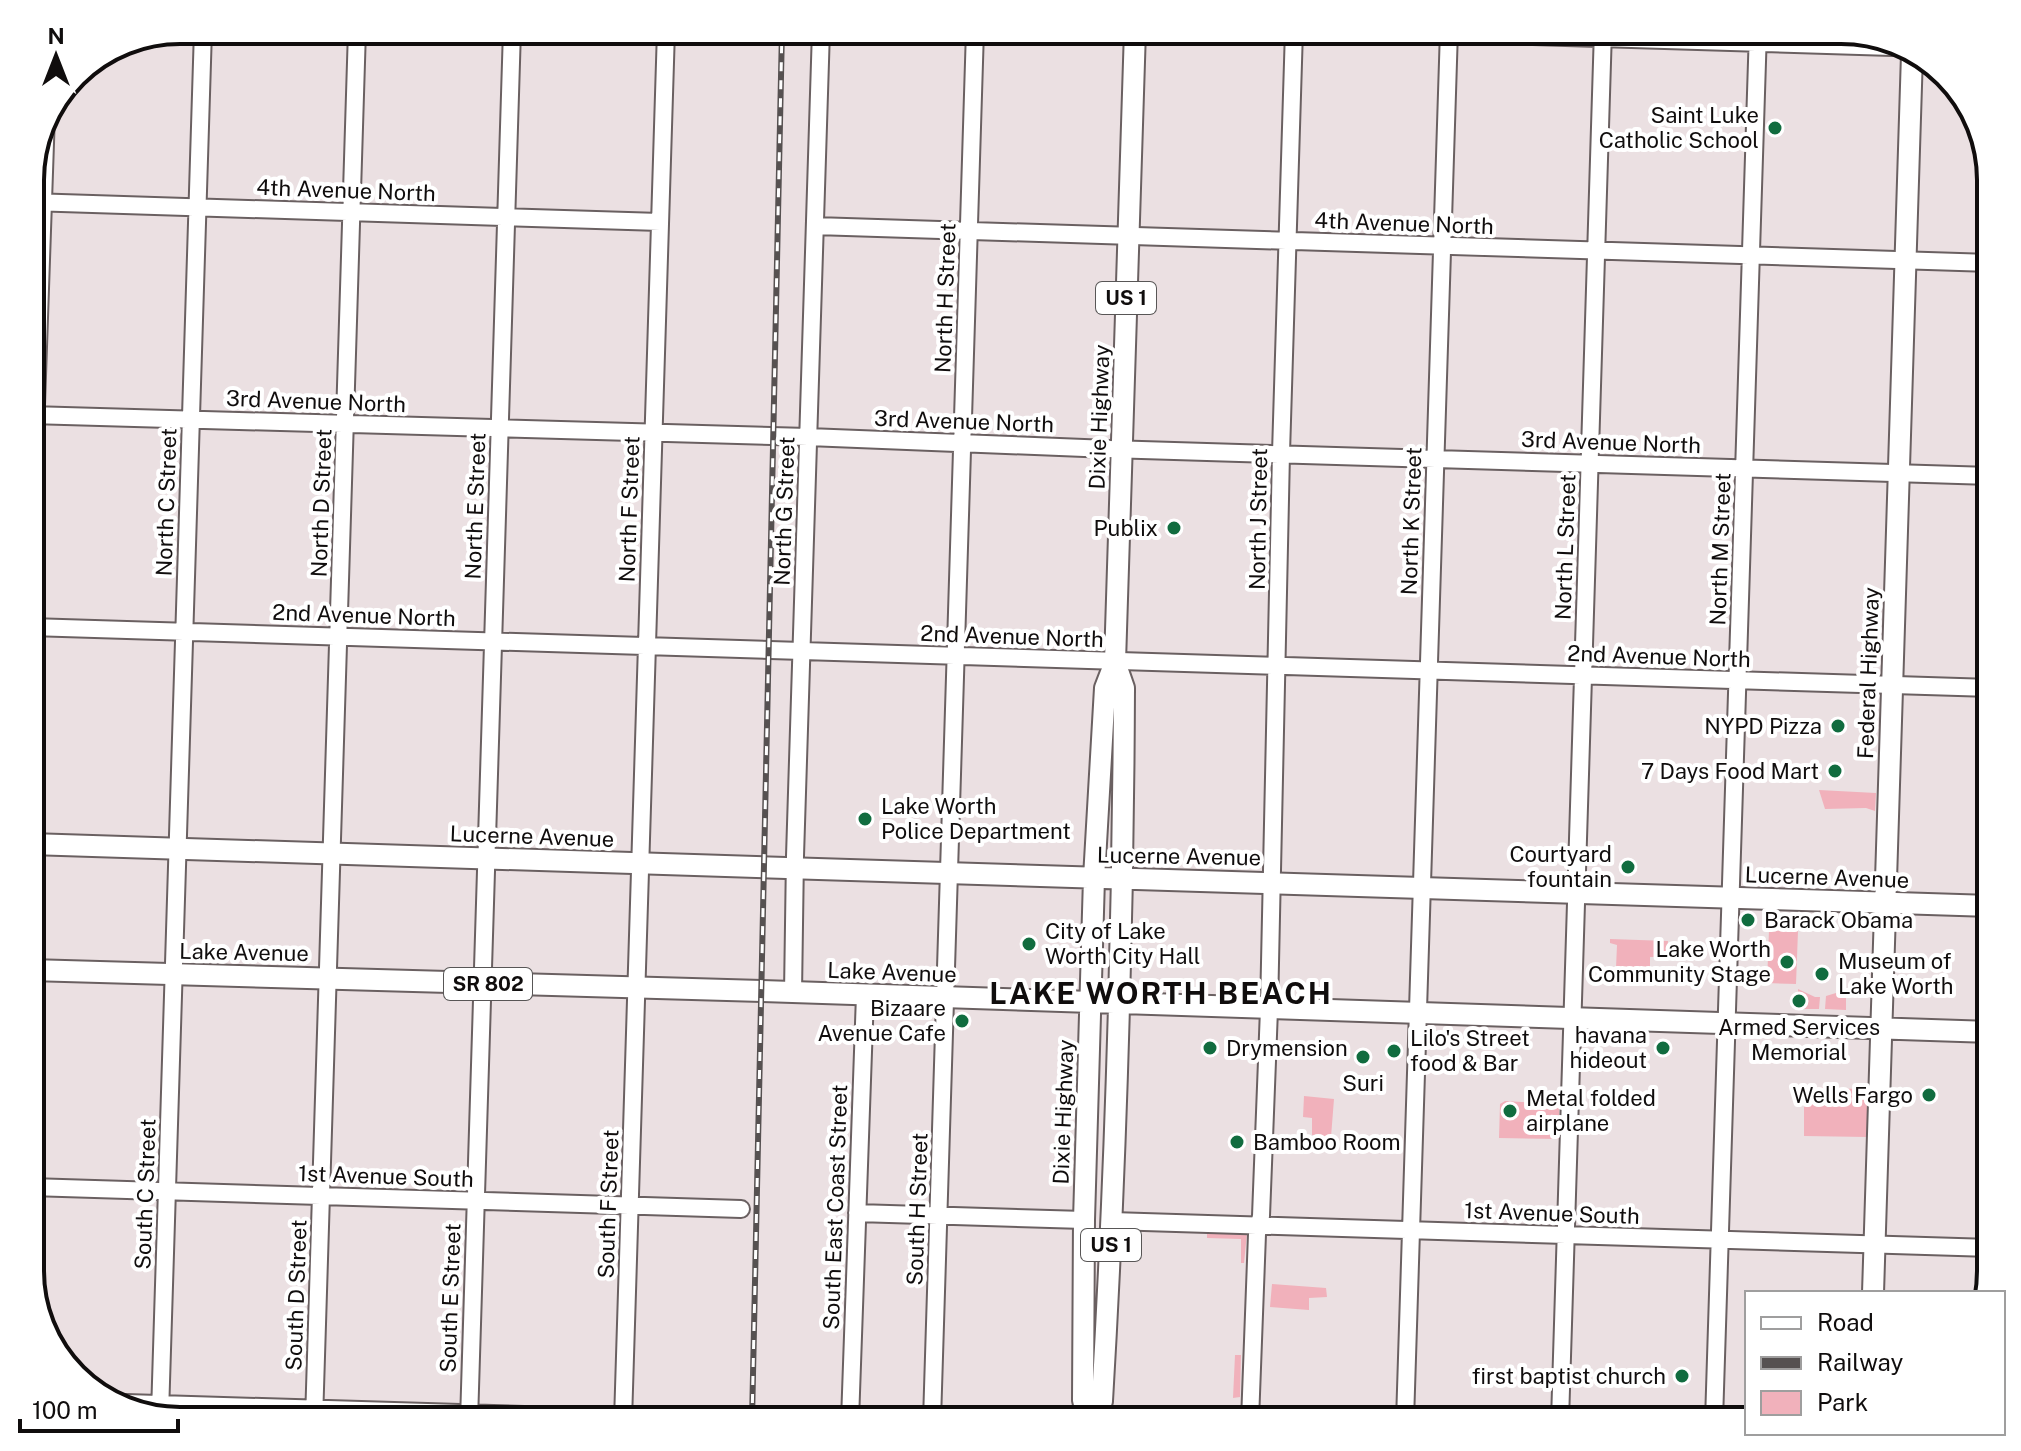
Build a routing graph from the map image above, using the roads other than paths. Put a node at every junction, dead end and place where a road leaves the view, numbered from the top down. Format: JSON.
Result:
{"nodes":[{"id":1,"x":203,"y":44,"type":"edge"},
{"id":2,"x":357,"y":44,"type":"edge"},
{"id":3,"x":512,"y":44,"type":"edge"},
{"id":4,"x":666,"y":44,"type":"edge"},
{"id":5,"x":821,"y":44,"type":"edge"},
{"id":6,"x":975,"y":44,"type":"edge"},
{"id":7,"x":1135,"y":44,"type":"edge"},
{"id":8,"x":1294,"y":44,"type":"edge"},
{"id":9,"x":1449,"y":44,"type":"edge"},
{"id":10,"x":1603,"y":44,"type":"edge"},
{"id":11,"x":1758,"y":44,"type":"edge"},
{"id":12,"x":1912,"y":64,"type":"edge"},
{"id":13,"x":44,"y":202,"type":"edge"},
{"id":14,"x":197,"y":207,"type":"junction"},
{"id":15,"x":352,"y":212,"type":"junction"},
{"id":16,"x":506,"y":217,"type":"junction"},
{"id":17,"x":660,"y":222,"type":"junction"},
{"id":18,"x":815,"y":226,"type":"junction"},
{"id":19,"x":969,"y":231,"type":"junction"},
{"id":20,"x":1128,"y":236,"type":"junction"},
{"id":21,"x":1288,"y":241,"type":"junction"},
{"id":22,"x":1442,"y":246,"type":"junction"},
{"id":23,"x":1596,"y":251,"type":"junction"},
{"id":24,"x":1751,"y":255,"type":"junction"},
{"id":25,"x":1905,"y":260,"type":"junction"},
{"id":26,"x":1977,"y":263,"type":"edge"},
{"id":27,"x":44,"y":415,"type":"edge"},
{"id":28,"x":191,"y":420,"type":"junction"},
{"id":29,"x":345,"y":424,"type":"junction"},
{"id":30,"x":499,"y":429,"type":"junction"},
{"id":31,"x":654,"y":433,"type":"junction"},
{"id":32,"x":808,"y":437,"type":"junction"},
{"id":33,"x":962,"y":442,"type":"junction"},
{"id":34,"x":1121,"y":449,"type":"junction"},
{"id":35,"x":1281,"y":453,"type":"junction"},
{"id":36,"x":1435,"y":458,"type":"junction"},
{"id":37,"x":1590,"y":463,"type":"junction"},
{"id":38,"x":1744,"y":468,"type":"junction"},
{"id":39,"x":1899,"y":473,"type":"junction"},
{"id":40,"x":1977,"y":476,"type":"edge"},
{"id":41,"x":44,"y":627,"type":"edge"},
{"id":42,"x":184,"y":632,"type":"junction"},
{"id":43,"x":338,"y":637,"type":"junction"},
{"id":44,"x":493,"y":641,"type":"junction"},
{"id":45,"x":647,"y":646,"type":"junction"},
{"id":46,"x":802,"y":650,"type":"junction"},
{"id":47,"x":956,"y":656,"type":"junction"},
{"id":48,"x":1115,"y":662,"type":"junction"},
{"id":49,"x":1277,"y":666,"type":"junction"},
{"id":50,"x":1429,"y":671,"type":"junction"},
{"id":51,"x":1583,"y":675,"type":"junction"},
{"id":52,"x":1737,"y":680,"type":"junction"},
{"id":53,"x":1892,"y":685,"type":"junction"},
{"id":54,"x":1977,"y":688,"type":"edge"},
{"id":55,"x":44,"y":844,"type":"edge"},
{"id":56,"x":177,"y":849,"type":"junction"},
{"id":57,"x":332,"y":854,"type":"junction"},
{"id":58,"x":486,"y":858,"type":"junction"},
{"id":59,"x":640,"y":863,"type":"junction"},
{"id":60,"x":795,"y":868,"type":"junction"},
{"id":61,"x":949,"y":873,"type":"junction"},
{"id":62,"x":1094,"y":878,"type":"junction"},
{"id":63,"x":1123,"y":880,"type":"junction"},
{"id":64,"x":1272,"y":882,"type":"junction"},
{"id":65,"x":1422,"y":888,"type":"junction"},
{"id":66,"x":1576,"y":893,"type":"junction"},
{"id":67,"x":1731,"y":897,"type":"junction"},
{"id":68,"x":1885,"y":903,"type":"junction"},
{"id":69,"x":1977,"y":906,"type":"edge"},
{"id":70,"x":44,"y":970,"type":"edge"},
{"id":71,"x":173,"y":974,"type":"junction"},
{"id":72,"x":328,"y":978,"type":"junction"},
{"id":73,"x":482,"y":984,"type":"junction"},
{"id":74,"x":637,"y":989,"type":"junction"},
{"id":75,"x":793,"y":993,"type":"junction"},
{"id":76,"x":865,"y":995,"type":"junction"},
{"id":77,"x":945,"y":998,"type":"junction"},
{"id":78,"x":1091,"y":1003,"type":"junction"},
{"id":79,"x":1118,"y":1004,"type":"junction"},
{"id":80,"x":1269,"y":1009,"type":"junction"},
{"id":81,"x":1418,"y":1014,"type":"junction"},
{"id":82,"x":1572,"y":1018,"type":"junction"},
{"id":83,"x":1727,"y":1022,"type":"junction"},
{"id":84,"x":1881,"y":1027,"type":"junction"},
{"id":85,"x":1977,"y":1031,"type":"edge"},
{"id":86,"x":44,"y":1187,"type":"edge"},
{"id":87,"x":167,"y":1191,"type":"junction"},
{"id":88,"x":321,"y":1196,"type":"junction"},
{"id":89,"x":475,"y":1201,"type":"junction"},
{"id":90,"x":630,"y":1206,"type":"junction"},
{"id":91,"x":741,"y":1209,"type":"dead end"},
{"id":92,"x":857,"y":1213,"type":"junction"},
{"id":93,"x":939,"y":1215,"type":"junction"},
{"id":94,"x":1084,"y":1220,"type":"junction"},
{"id":95,"x":1112,"y":1221,"type":"junction"},
{"id":96,"x":1258,"y":1225,"type":"junction"},
{"id":97,"x":1411,"y":1230,"type":"junction"},
{"id":98,"x":1566,"y":1235,"type":"junction"},
{"id":99,"x":1720,"y":1240,"type":"junction"},
{"id":100,"x":1874,"y":1243,"type":"junction"},
{"id":101,"x":1977,"y":1247,"type":"edge"},
{"id":102,"x":1873,"y":1291,"type":"edge"},
{"id":103,"x":160,"y":1405,"type":"edge"},
{"id":104,"x":314,"y":1407,"type":"edge"},
{"id":105,"x":469,"y":1407,"type":"edge"},
{"id":106,"x":623,"y":1407,"type":"edge"},
{"id":107,"x":850,"y":1407,"type":"edge"},
{"id":108,"x":932,"y":1407,"type":"edge"},
{"id":109,"x":1085,"y":1407,"type":"edge"},
{"id":110,"x":1100,"y":1407,"type":"edge"},
{"id":111,"x":1251,"y":1407,"type":"edge"},
{"id":112,"x":1405,"y":1407,"type":"edge"},
{"id":113,"x":1560,"y":1407,"type":"edge"},
{"id":114,"x":1714,"y":1407,"type":"edge"}],
"edges":[{"from":1,"to":14,"type":"street","name":"North C Street"},
{"from":2,"to":15,"type":"street","name":"North D Street"},
{"from":3,"to":16,"type":"street","name":"North E Street"},
{"from":4,"to":17,"type":"street","name":"North F Street"},
{"from":5,"to":18,"type":"street","name":"North G Street"},
{"from":6,"to":19,"type":"street","name":"North H Street"},
{"from":7,"to":20,"type":"main road","name":"Dixie Highway","number":"US 1"},
{"from":8,"to":21,"type":"street","name":"North J Street"},
{"from":9,"to":22,"type":"street","name":"North K Street"},
{"from":10,"to":23,"type":"street","name":"North L Street"},
{"from":11,"to":24,"type":"street","name":"North M Street"},
{"from":12,"to":25,"type":"main road","name":"Federal Highway"},
{"from":13,"to":14,"type":"street","name":"4th Avenue North"},
{"from":14,"to":15,"type":"street","name":"4th Avenue North"},
{"from":14,"to":28,"type":"street","name":"North C Street"},
{"from":15,"to":16,"type":"street","name":"4th Avenue North"},
{"from":15,"to":29,"type":"street","name":"North D Street"},
{"from":16,"to":17,"type":"street","name":"4th Avenue North"},
{"from":16,"to":30,"type":"street","name":"North E Street"},
{"from":17,"to":31,"type":"street","name":"North F Street"},
{"from":18,"to":19,"type":"street","name":"4th Avenue North"},
{"from":18,"to":32,"type":"street","name":"North G Street"},
{"from":19,"to":20,"type":"street","name":"4th Avenue North"},
{"from":19,"to":33,"type":"street","name":"North H Street"},
{"from":20,"to":21,"type":"street","name":"4th Avenue North"},
{"from":20,"to":34,"type":"main road","name":"Dixie Highway","number":"US 1"},
{"from":21,"to":22,"type":"street","name":"4th Avenue North"},
{"from":21,"to":35,"type":"street","name":"North J Street"},
{"from":22,"to":23,"type":"street","name":"4th Avenue North"},
{"from":22,"to":36,"type":"street","name":"North K Street"},
{"from":23,"to":24,"type":"street","name":"4th Avenue North"},
{"from":23,"to":37,"type":"street","name":"North L Street"},
{"from":24,"to":25,"type":"street","name":"4th Avenue North"},
{"from":24,"to":38,"type":"street","name":"North M Street"},
{"from":25,"to":26,"type":"street","name":"4th Avenue North"},
{"from":25,"to":39,"type":"main road","name":"Federal Highway"},
{"from":27,"to":28,"type":"street","name":"3rd Avenue North"},
{"from":28,"to":29,"type":"street","name":"3rd Avenue North"},
{"from":28,"to":42,"type":"street","name":"North C Street"},
{"from":29,"to":30,"type":"street","name":"3rd Avenue North"},
{"from":29,"to":43,"type":"street","name":"North D Street"},
{"from":30,"to":31,"type":"street","name":"3rd Avenue North"},
{"from":30,"to":44,"type":"street","name":"North E Street"},
{"from":31,"to":32,"type":"street","name":"3rd Avenue North"},
{"from":31,"to":45,"type":"street","name":"North F Street"},
{"from":32,"to":33,"type":"street","name":"3rd Avenue North"},
{"from":32,"to":46,"type":"street","name":"North G Street"},
{"from":33,"to":34,"type":"street","name":"3rd Avenue North"},
{"from":33,"to":47,"type":"street","name":"North H Street"},
{"from":34,"to":35,"type":"street","name":"3rd Avenue North"},
{"from":34,"to":48,"type":"main road","name":"Dixie Highway","number":"US 1"},
{"from":35,"to":36,"type":"street","name":"3rd Avenue North"},
{"from":35,"to":49,"type":"street","name":"North J Street"},
{"from":36,"to":37,"type":"street","name":"3rd Avenue North"},
{"from":36,"to":50,"type":"street","name":"North K Street"},
{"from":37,"to":38,"type":"street","name":"3rd Avenue North"},
{"from":37,"to":51,"type":"street","name":"North L Street"},
{"from":38,"to":39,"type":"street","name":"3rd Avenue North"},
{"from":38,"to":52,"type":"street","name":"North M Street"},
{"from":39,"to":40,"type":"street","name":"3rd Avenue North"},
{"from":39,"to":53,"type":"main road","name":"Federal Highway"},
{"from":41,"to":42,"type":"street","name":"2nd Avenue North"},
{"from":42,"to":43,"type":"street","name":"2nd Avenue North"},
{"from":42,"to":56,"type":"street","name":"North C Street"},
{"from":43,"to":44,"type":"street","name":"2nd Avenue North"},
{"from":43,"to":57,"type":"street","name":"North D Street"},
{"from":44,"to":45,"type":"street","name":"2nd Avenue North"},
{"from":44,"to":58,"type":"street","name":"North E Street"},
{"from":45,"to":46,"type":"street","name":"2nd Avenue North"},
{"from":45,"to":59,"type":"street","name":"North F Street"},
{"from":46,"to":47,"type":"street","name":"2nd Avenue North"},
{"from":46,"to":60,"type":"street","name":"North G Street"},
{"from":47,"to":48,"type":"street","name":"2nd Avenue North"},
{"from":47,"to":61,"type":"street","name":"North H Street"},
{"from":48,"to":49,"type":"street","name":"2nd Avenue North"},
{"from":48,"to":62,"type":"main road","name":"Dixie Highway","number":"US 1"},
{"from":48,"to":63,"type":"main road","name":"Dixie Highway","number":"US 1"},
{"from":49,"to":50,"type":"street","name":"2nd Avenue North"},
{"from":49,"to":64,"type":"street","name":"North J Street"},
{"from":50,"to":51,"type":"street","name":"2nd Avenue North"},
{"from":50,"to":65,"type":"street","name":"North K Street"},
{"from":51,"to":52,"type":"street","name":"2nd Avenue North"},
{"from":51,"to":66,"type":"street","name":"North L Street"},
{"from":52,"to":53,"type":"street","name":"2nd Avenue North"},
{"from":52,"to":67,"type":"street","name":"North M Street"},
{"from":53,"to":54,"type":"street","name":"2nd Avenue North"},
{"from":53,"to":68,"type":"main road","name":"Federal Highway"},
{"from":55,"to":56,"type":"main road","name":"Lucerne Avenue"},
{"from":56,"to":57,"type":"main road","name":"Lucerne Avenue"},
{"from":56,"to":71,"type":"street","name":"North C Street"},
{"from":57,"to":58,"type":"main road","name":"Lucerne Avenue"},
{"from":57,"to":72,"type":"street","name":"North D Street"},
{"from":58,"to":59,"type":"main road","name":"Lucerne Avenue"},
{"from":58,"to":73,"type":"street","name":"North E Street"},
{"from":59,"to":60,"type":"main road","name":"Lucerne Avenue"},
{"from":59,"to":74,"type":"street","name":"North F Street"},
{"from":60,"to":61,"type":"main road","name":"Lucerne Avenue"},
{"from":60,"to":75,"type":"street","name":"North G Street"},
{"from":61,"to":62,"type":"main road","name":"Lucerne Avenue"},
{"from":61,"to":77,"type":"street","name":"North H Street"},
{"from":62,"to":63,"type":"main road","name":"Lucerne Avenue"},
{"from":62,"to":78,"type":"main road","name":"Dixie Highway","number":"US 1"},
{"from":63,"to":64,"type":"main road","name":"Lucerne Avenue"},
{"from":63,"to":79,"type":"main road","name":"Dixie Highway","number":"US 1"},
{"from":64,"to":65,"type":"main road","name":"Lucerne Avenue"},
{"from":64,"to":80,"type":"street","name":"North J Street"},
{"from":65,"to":66,"type":"main road","name":"Lucerne Avenue"},
{"from":65,"to":81,"type":"street","name":"North K Street"},
{"from":66,"to":67,"type":"main road","name":"Lucerne Avenue"},
{"from":66,"to":82,"type":"street","name":"North L Street"},
{"from":67,"to":68,"type":"main road","name":"Lucerne Avenue"},
{"from":67,"to":83,"type":"street","name":"North M Street"},
{"from":68,"to":69,"type":"main road","name":"Lucerne Avenue"},
{"from":68,"to":84,"type":"main road","name":"Federal Highway"},
{"from":70,"to":71,"type":"main road","name":"Lake Avenue","number":"SR 802"},
{"from":71,"to":72,"type":"main road","name":"Lake Avenue","number":"SR 802"},
{"from":71,"to":87,"type":"street","name":"South C Street"},
{"from":72,"to":73,"type":"main road","name":"Lake Avenue","number":"SR 802"},
{"from":72,"to":88,"type":"street","name":"South D Street"},
{"from":73,"to":74,"type":"main road","name":"Lake Avenue","number":"SR 802"},
{"from":73,"to":89,"type":"street","name":"South E Street"},
{"from":74,"to":75,"type":"main road","name":"Lake Avenue","number":"SR 802"},
{"from":74,"to":90,"type":"street","name":"South F Street"},
{"from":75,"to":76,"type":"main road","name":"Lake Avenue","number":"SR 802"},
{"from":76,"to":77,"type":"main road","name":"Lake Avenue","number":"SR 802"},
{"from":76,"to":92,"type":"street","name":"South East Coast Street"},
{"from":77,"to":78,"type":"main road","name":"Lake Avenue","number":"SR 802"},
{"from":77,"to":93,"type":"street","name":"South H Street"},
{"from":78,"to":79,"type":"main road","name":"Lake Avenue","number":"SR 802"},
{"from":78,"to":94,"type":"main road","name":"Dixie Highway","number":"US 1"},
{"from":79,"to":80,"type":"main road","name":"Lake Avenue","number":"SR 802"},
{"from":79,"to":95,"type":"main road","name":"Dixie Highway","number":"US 1"},
{"from":80,"to":81,"type":"main road","name":"Lake Avenue","number":"SR 802"},
{"from":80,"to":96,"type":"street","name":"North J Street"},
{"from":81,"to":82,"type":"main road","name":"Lake Avenue","number":"SR 802"},
{"from":81,"to":97,"type":"street","name":"North K Street"},
{"from":82,"to":83,"type":"main road","name":"Lake Avenue","number":"SR 802"},
{"from":82,"to":98,"type":"street","name":"North L Street"},
{"from":83,"to":84,"type":"main road","name":"Lake Avenue","number":"SR 802"},
{"from":83,"to":99,"type":"street","name":"North M Street"},
{"from":84,"to":85,"type":"main road","name":"Lake Avenue","number":"SR 802"},
{"from":84,"to":100,"type":"main road","name":"Federal Highway"},
{"from":86,"to":87,"type":"street","name":"1st Avenue South"},
{"from":87,"to":88,"type":"street","name":"1st Avenue South"},
{"from":87,"to":103,"type":"street","name":"South C Street"},
{"from":88,"to":89,"type":"street","name":"1st Avenue South"},
{"from":88,"to":104,"type":"street","name":"South D Street"},
{"from":89,"to":90,"type":"street","name":"1st Avenue South"},
{"from":89,"to":105,"type":"street","name":"South E Street"},
{"from":90,"to":91,"type":"street","name":"1st Avenue South"},
{"from":90,"to":106,"type":"street","name":"South F Street"},
{"from":92,"to":93,"type":"street"},
{"from":92,"to":107,"type":"street","name":"South East Coast Street"},
{"from":93,"to":94,"type":"street"},
{"from":93,"to":108,"type":"street","name":"South H Street"},
{"from":94,"to":109,"type":"main road","name":"Dixie Highway","number":"US 1"},
{"from":95,"to":96,"type":"street","name":"1st Avenue South"},
{"from":95,"to":110,"type":"main road","name":"Dixie Highway","number":"US 1"},
{"from":96,"to":97,"type":"street","name":"1st Avenue South"},
{"from":96,"to":111,"type":"street","name":"North J Street"},
{"from":97,"to":98,"type":"street","name":"1st Avenue South"},
{"from":97,"to":112,"type":"street","name":"North K Street"},
{"from":98,"to":99,"type":"street","name":"1st Avenue South"},
{"from":98,"to":113,"type":"street","name":"North L Street"},
{"from":99,"to":100,"type":"street","name":"1st Avenue South"},
{"from":99,"to":114,"type":"street","name":"North M Street"},
{"from":100,"to":101,"type":"street","name":"1st Avenue South"},
{"from":100,"to":102,"type":"main road","name":"Federal Highway"}]}
